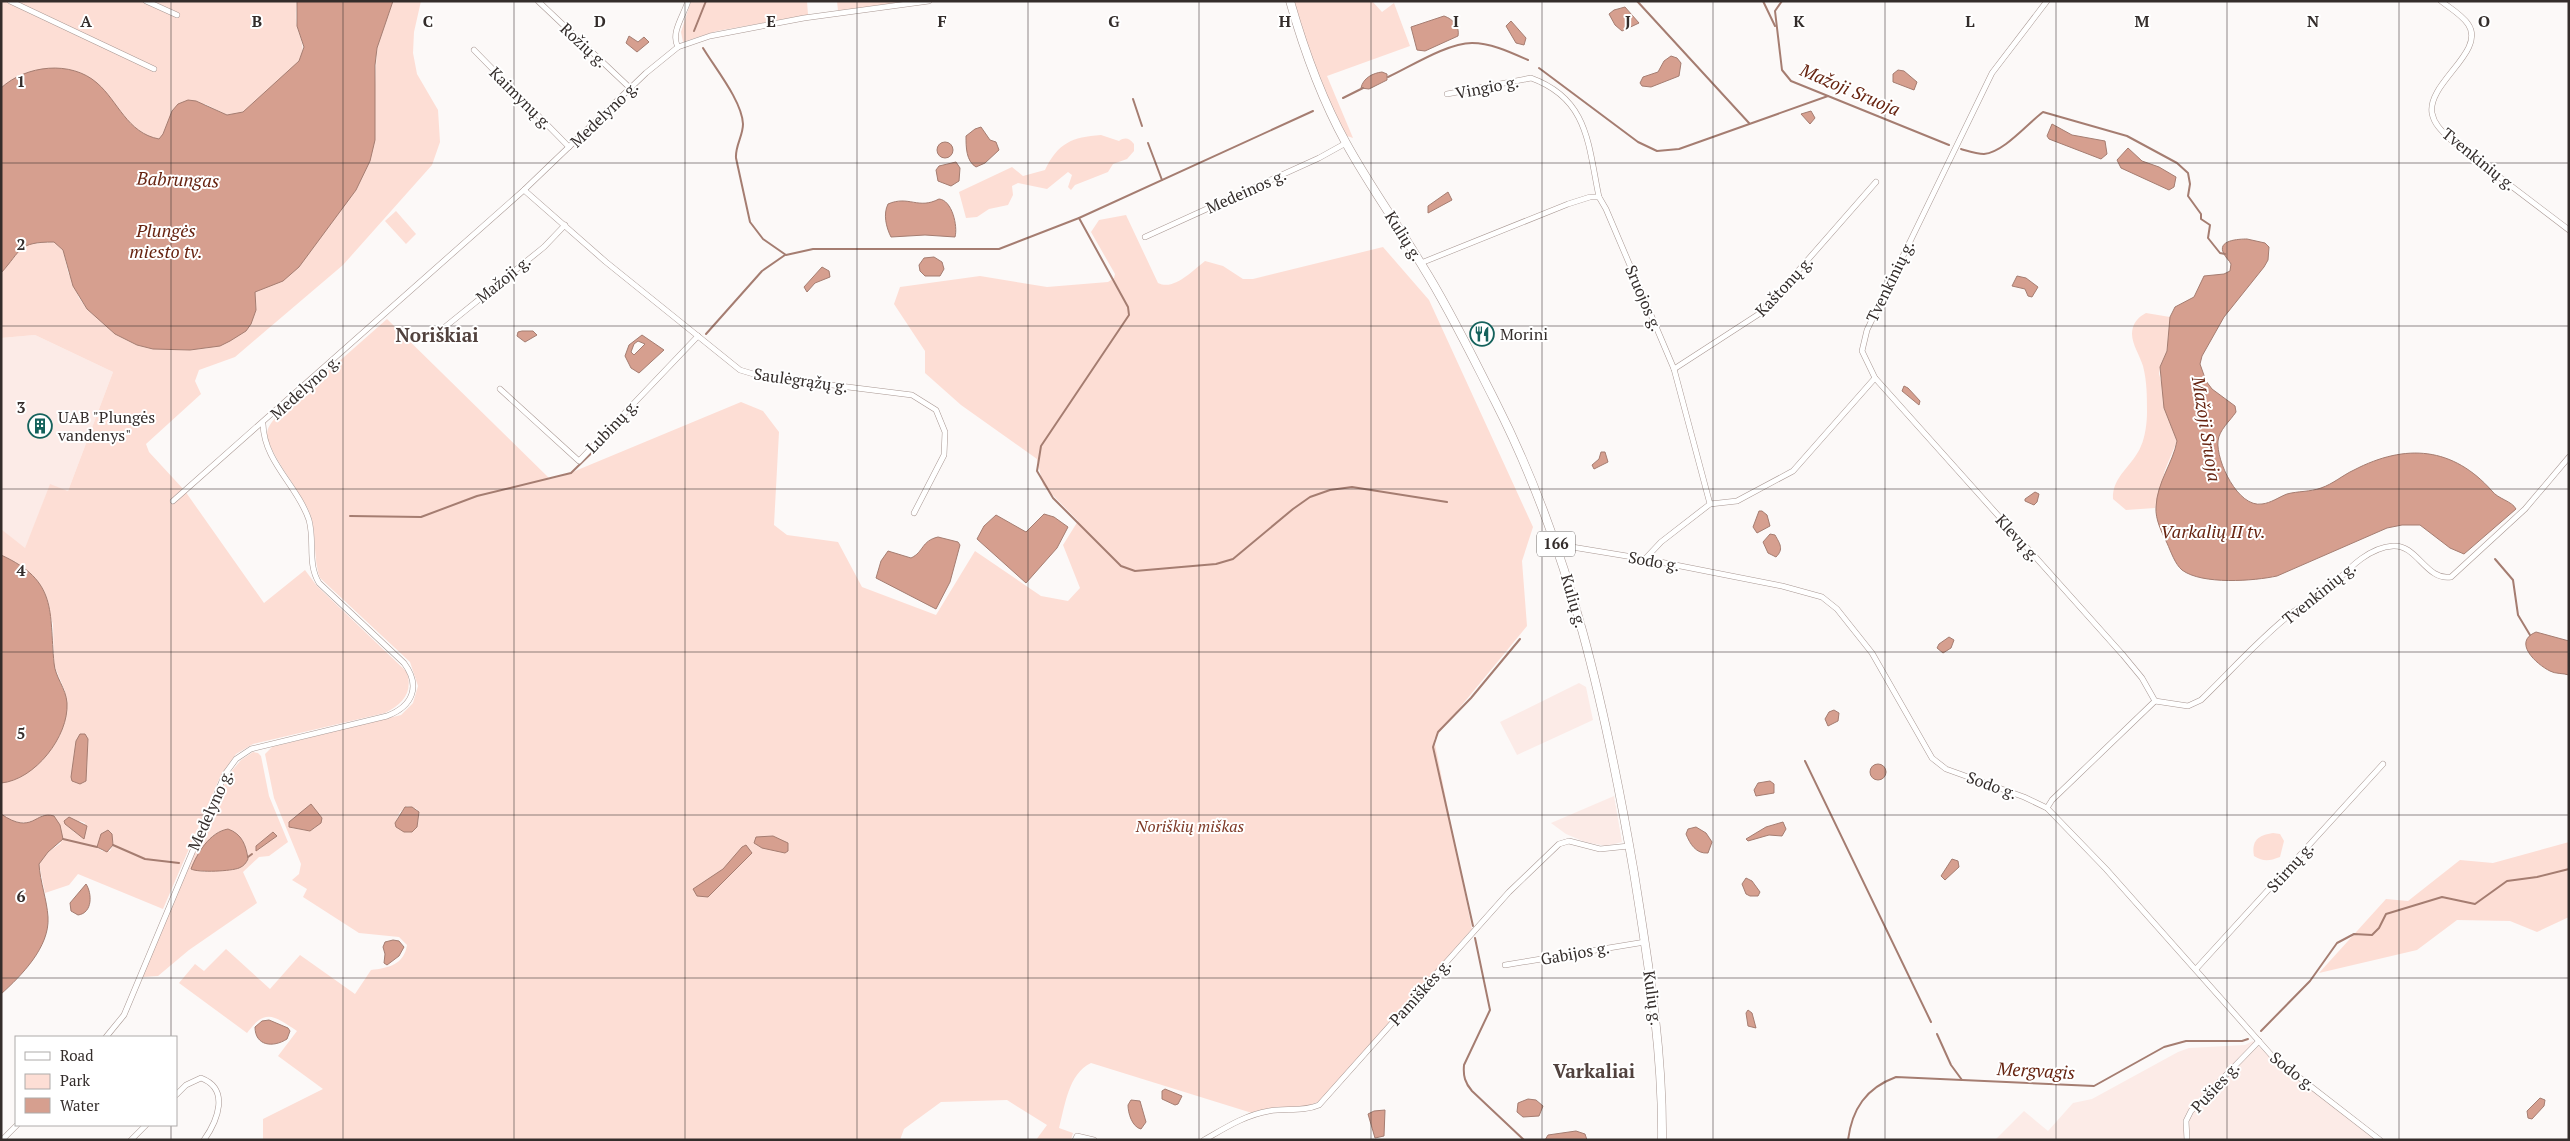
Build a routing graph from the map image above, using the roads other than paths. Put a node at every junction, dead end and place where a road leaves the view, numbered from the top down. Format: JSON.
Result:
{"nodes":[{"id":1,"x":10,"y":1,"type":"edge"},
{"id":2,"x":146,"y":1,"type":"edge"},
{"id":3,"x":538,"y":1,"type":"edge"},
{"id":4,"x":688,"y":1,"type":"edge"},
{"id":5,"x":929,"y":1,"type":"edge"},
{"id":6,"x":1290,"y":1,"type":"edge"},
{"id":7,"x":2047,"y":1,"type":"edge"},
{"id":8,"x":2441,"y":1,"type":"edge"},
{"id":9,"x":177,"y":15,"type":"dead end"},
{"id":10,"x":678,"y":47,"type":"junction"},
{"id":11,"x":474,"y":50,"type":"dead end"},
{"id":12,"x":154,"y":69,"type":"dead end"},
{"id":13,"x":630,"y":88,"type":"junction"},
{"id":14,"x":1447,"y":94,"type":"dead end"},
{"id":15,"x":1346,"y":143,"type":"junction"},
{"id":16,"x":569,"y":147,"type":"junction"},
{"id":17,"x":1876,"y":182,"type":"dead end"},
{"id":18,"x":524,"y":190,"type":"junction"},
{"id":19,"x":1599,"y":197,"type":"junction"},
{"id":20,"x":565,"y":225,"type":"junction"},
{"id":21,"x":2569,"y":230,"type":"edge"},
{"id":22,"x":1145,"y":237,"type":"dead end"},
{"id":23,"x":1421,"y":263,"type":"junction"},
{"id":24,"x":440,"y":331,"type":"dead end"},
{"id":25,"x":698,"y":336,"type":"junction"},
{"id":26,"x":1674,"y":369,"type":"junction"},
{"id":27,"x":1875,"y":378,"type":"junction"},
{"id":28,"x":500,"y":389,"type":"dead end"},
{"id":29,"x":263,"y":424,"type":"junction"},
{"id":30,"x":2569,"y":457,"type":"edge"},
{"id":31,"x":173,"y":501,"type":"dead end"},
{"id":32,"x":1710,"y":504,"type":"junction"},
{"id":33,"x":914,"y":513,"type":"dead end"},
{"id":34,"x":1558,"y":550,"type":"junction"},
{"id":35,"x":1645,"y":559,"type":"junction"},
{"id":36,"x":2155,"y":701,"type":"junction"},
{"id":37,"x":2383,"y":764,"type":"dead end"},
{"id":38,"x":2047,"y":808,"type":"junction"},
{"id":39,"x":1629,"y":846,"type":"junction"},
{"id":40,"x":1645,"y":942,"type":"junction"},
{"id":41,"x":1505,"y":965,"type":"dead end"},
{"id":42,"x":2196,"y":969,"type":"junction"},
{"id":43,"x":107,"y":1036,"type":"edge"},
{"id":44,"x":2259,"y":1041,"type":"junction"},
{"id":45,"x":178,"y":1093,"type":"edge"},
{"id":46,"x":16,"y":1126,"type":"edge"},
{"id":47,"x":145,"y":1126,"type":"edge"},
{"id":48,"x":2379,"y":1139,"type":"edge"},
{"id":49,"x":2,"y":1140,"type":"edge"},
{"id":50,"x":131,"y":1140,"type":"edge"},
{"id":51,"x":204,"y":1140,"type":"edge"},
{"id":52,"x":1075,"y":1140,"type":"edge"},
{"id":53,"x":1094,"y":1140,"type":"edge"},
{"id":54,"x":1204,"y":1140,"type":"edge"},
{"id":55,"x":1662,"y":1140,"type":"edge"},
{"id":56,"x":2187,"y":1140,"type":"edge"}],
"edges":[{"from":1,"to":12,"type":"street"},
{"from":2,"to":9,"type":"street"},
{"from":3,"to":13,"type":"street","name":"Rožių g."},
{"from":4,"to":10,"type":"street"},
{"from":5,"to":10,"type":"street","name":"Medelyno g."},
{"from":6,"to":15,"type":"main road","name":"Kulių g.","number":"166"},
{"from":7,"to":27,"type":"street","name":"Tvenkinių g."},
{"from":8,"to":21,"type":"street","name":"Tvenkinių g."},
{"from":10,"to":13,"type":"street","name":"Medelyno g."},
{"from":11,"to":16,"type":"street","name":"Kaimynų g."},
{"from":13,"to":16,"type":"street","name":"Medelyno g."},
{"from":14,"to":19,"type":"street","name":"Vingio g."},
{"from":15,"to":22,"type":"street","name":"Medeinos g."},
{"from":15,"to":23,"type":"main road","name":"Kulių g.","number":"166"},
{"from":16,"to":18,"type":"street","name":"Medelyno g."},
{"from":17,"to":26,"type":"street","name":"Kaštonų g."},
{"from":18,"to":20,"type":"street","name":"Saulėgrąžų g."},
{"from":18,"to":29,"type":"street","name":"Medelyno g."},
{"from":19,"to":23,"type":"street"},
{"from":19,"to":26,"type":"street","name":"Sruojos g."},
{"from":20,"to":24,"type":"street","name":"Mažoji g."},
{"from":20,"to":25,"type":"street","name":"Saulėgrąžų g."},
{"from":23,"to":34,"type":"main road","name":"Kulių g.","number":"166"},
{"from":25,"to":28,"type":"street","name":"Lubinų g."},
{"from":25,"to":33,"type":"street","name":"Saulėgrąžų g."},
{"from":26,"to":32,"type":"street","name":"Sruojos g."},
{"from":27,"to":32,"type":"street"},
{"from":27,"to":36,"type":"street","name":"Klevų g."},
{"from":29,"to":31,"type":"street"},
{"from":29,"to":43,"type":"street","name":"Medelyno g."},
{"from":30,"to":36,"type":"street","name":"Tvenkinių g."},
{"from":32,"to":35,"type":"street"},
{"from":34,"to":35,"type":"street","name":"Sodo g."},
{"from":34,"to":39,"type":"main road","name":"Kulių g.","number":"166"},
{"from":35,"to":38,"type":"street","name":"Sodo g."},
{"from":36,"to":38,"type":"street"},
{"from":37,"to":42,"type":"street","name":"Stirnų g."},
{"from":38,"to":42,"type":"street","name":"Sodo g."},
{"from":39,"to":40,"type":"main road","name":"Kulių g.","number":"166"},
{"from":39,"to":54,"type":"street","name":"Pamiškės g."},
{"from":40,"to":41,"type":"street","name":"Gabijos g."},
{"from":40,"to":55,"type":"main road","name":"Kulių g.","number":"166"},
{"from":42,"to":44,"type":"street","name":"Sodo g."},
{"from":44,"to":48,"type":"street","name":"Sodo g."},
{"from":44,"to":56,"type":"street","name":"Pušies g."},
{"from":45,"to":51,"type":"street"},
{"from":46,"to":49,"type":"street"},
{"from":47,"to":50,"type":"street"},
{"from":52,"to":53,"type":"street"}]}
